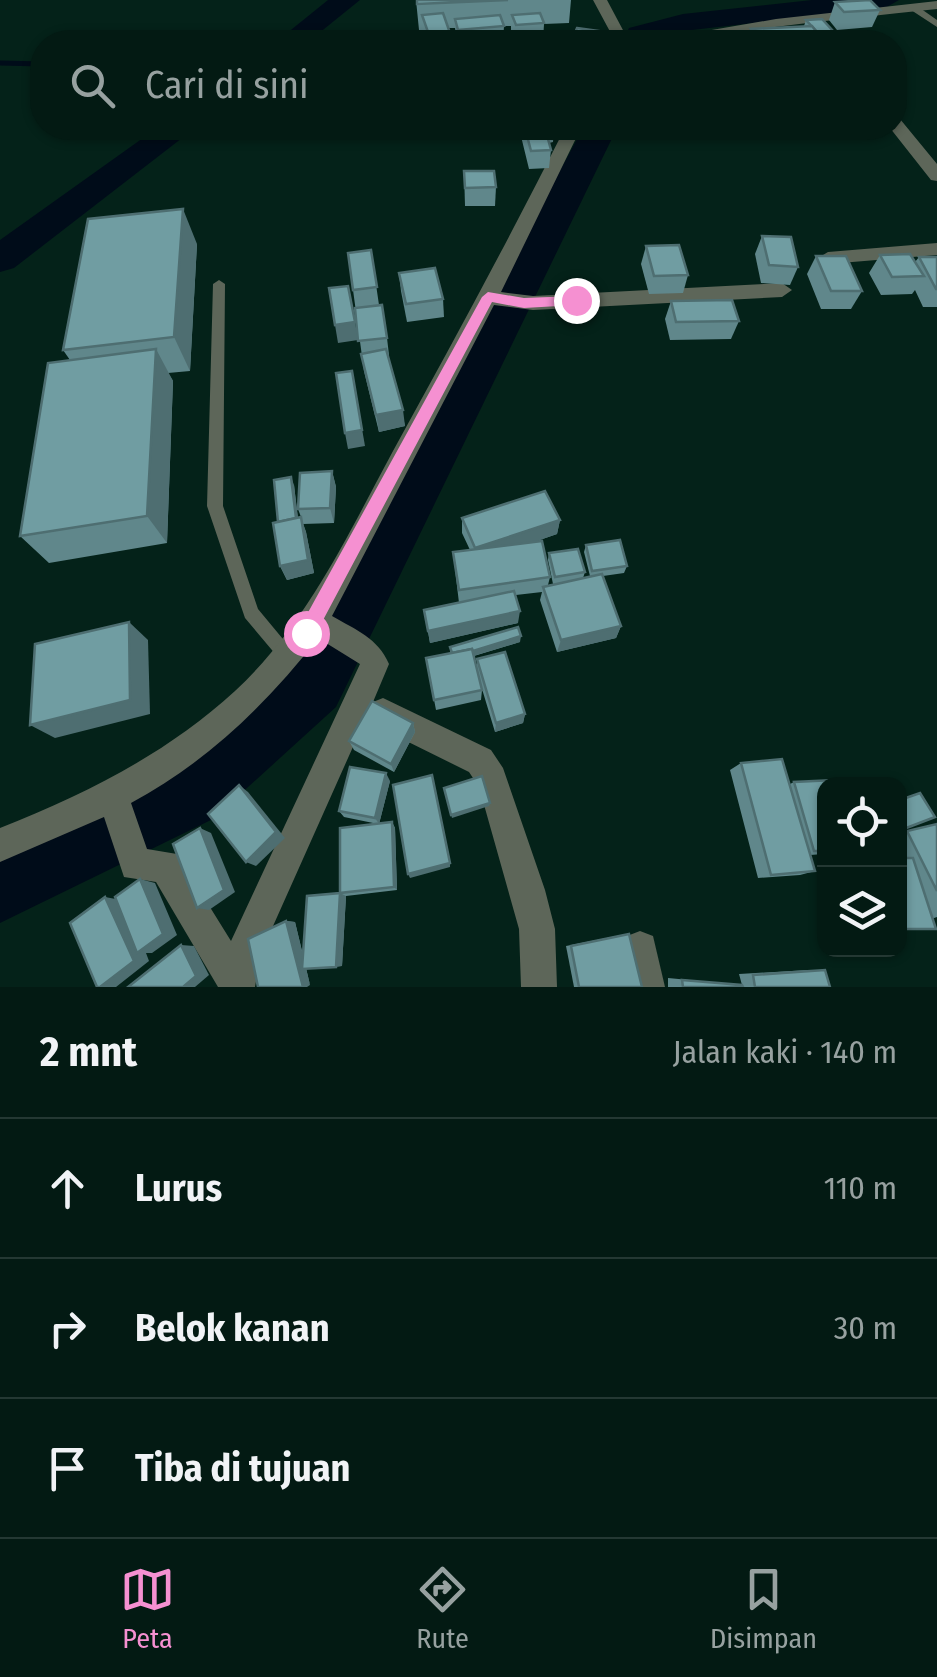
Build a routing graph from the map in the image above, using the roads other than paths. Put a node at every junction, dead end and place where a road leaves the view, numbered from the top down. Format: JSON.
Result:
{"nodes":[{"id":1,"x":600,"y":0,"type":"edge"},
{"id":2,"x":937,"y":5,"type":"edge"},
{"id":3,"x":914,"y":8,"type":"junction"},
{"id":4,"x":937,"y":24,"type":"edge"},
{"id":5,"x":616,"y":30,"type":"edge"},
{"id":6,"x":761,"y":30,"type":"edge"},
{"id":7,"x":907,"y":138,"type":"edge"},
{"id":8,"x":568,"y":140,"type":"edge"},
{"id":9,"x":937,"y":176,"type":"edge"},
{"id":10,"x":937,"y":248,"type":"edge"},
{"id":11,"x":828,"y":258,"type":"edge"},
{"id":12,"x":219,"y":284,"type":"dead end"},
{"id":13,"x":782,"y":290,"type":"dead end"},
{"id":14,"x":506,"y":300,"type":"junction"},
{"id":15,"x":321,"y":625,"type":"junction"},
{"id":16,"x":288,"y":656,"type":"junction"},
{"id":17,"x":360,"y":702,"type":"junction"},
{"id":18,"x":115,"y":804,"type":"junction"},
{"id":19,"x":0,"y":844,"type":"edge"},
{"id":20,"x":640,"y":949,"type":"dead end"},
{"id":21,"x":238,"y":986,"type":"edge"},
{"id":22,"x":539,"y":987,"type":"edge"},
{"id":23,"x":646,"y":987,"type":"edge"}],
"edges":[{"from":1,"to":5,"type":"street"},
{"from":2,"to":3,"type":"street"},
{"from":3,"to":4,"type":"lane"},
{"from":3,"to":6,"type":"street"},
{"from":7,"to":9,"type":"street"},
{"from":8,"to":14,"type":"street"},
{"from":10,"to":11,"type":"street"},
{"from":12,"to":16,"type":"lane"},
{"from":13,"to":14,"type":"street"},
{"from":14,"to":15,"type":"street"},
{"from":15,"to":16,"type":"street"},
{"from":15,"to":17,"type":"street"},
{"from":16,"to":18,"type":"street"},
{"from":17,"to":21,"type":"street"},
{"from":17,"to":22,"type":"street"},
{"from":18,"to":19,"type":"street"},
{"from":18,"to":21,"type":"street"},
{"from":20,"to":23,"type":"street"}]}
